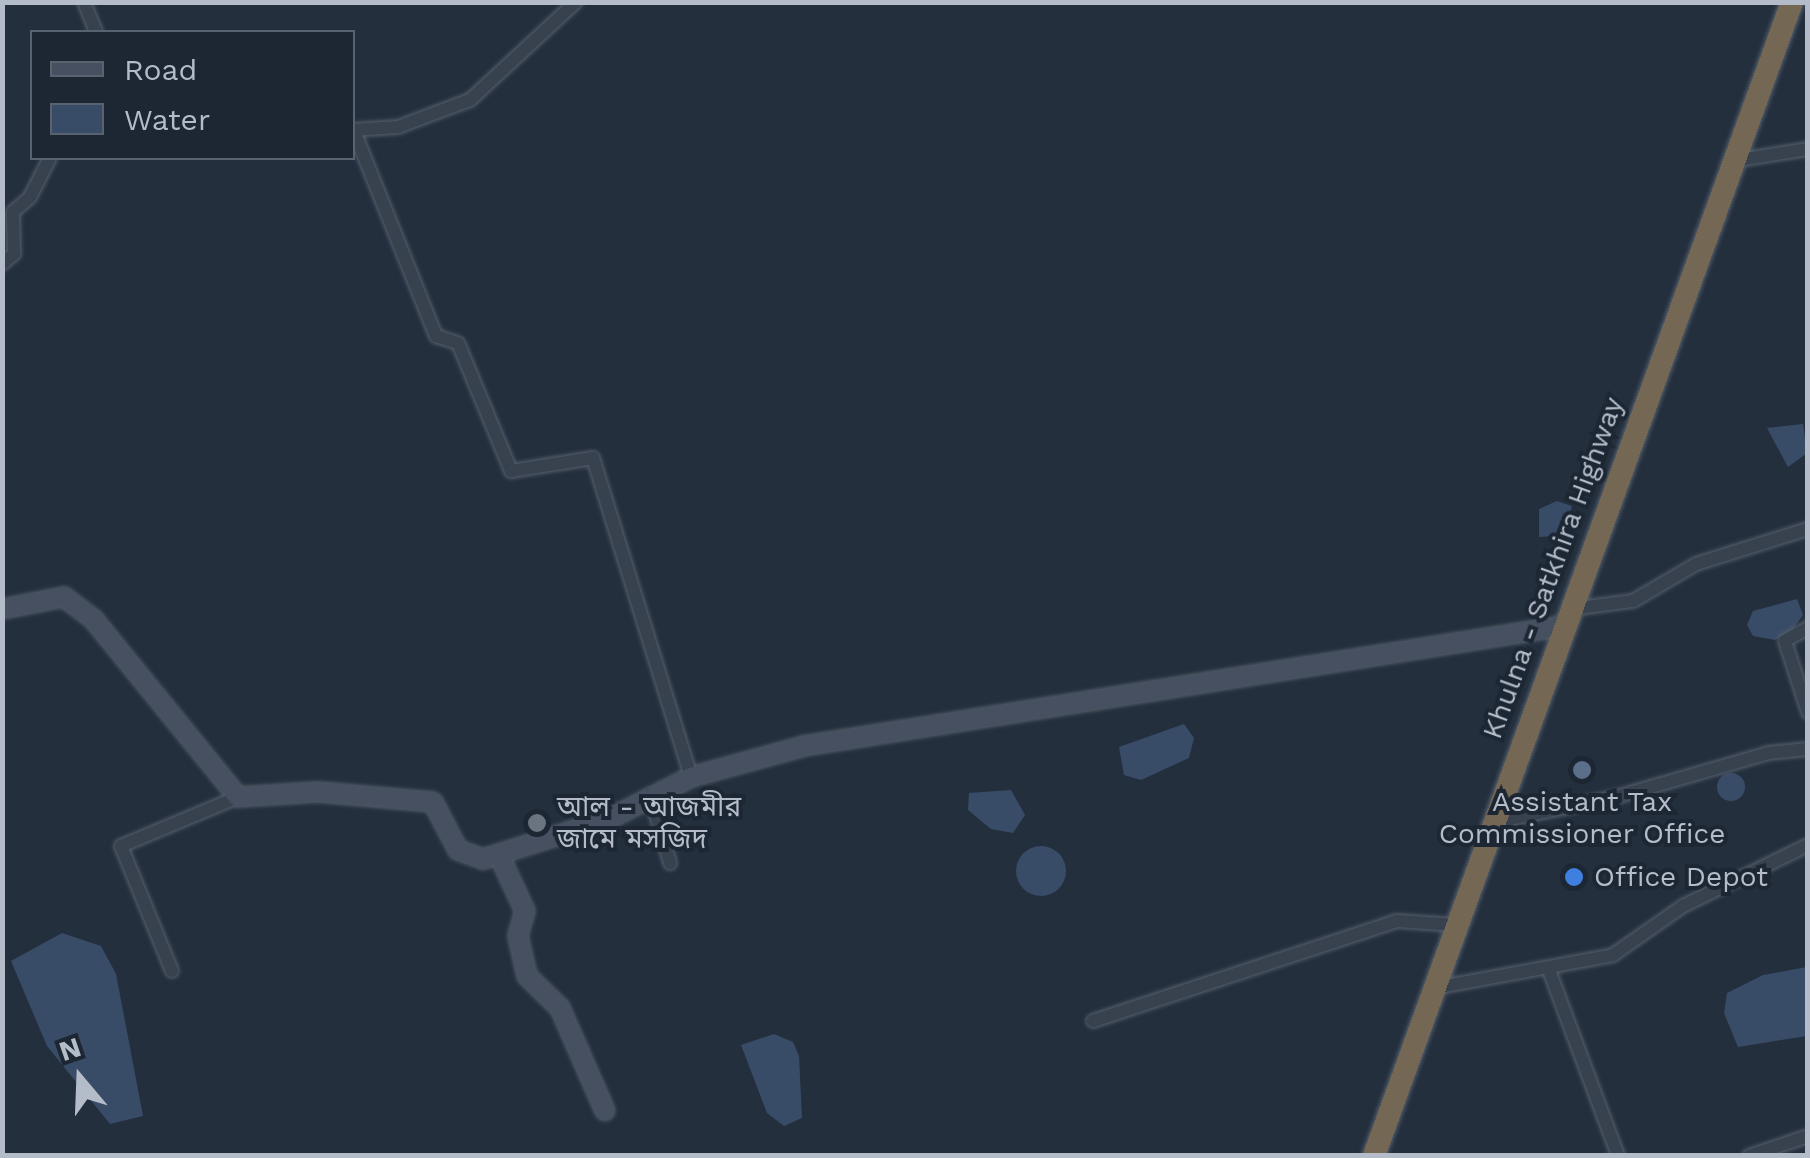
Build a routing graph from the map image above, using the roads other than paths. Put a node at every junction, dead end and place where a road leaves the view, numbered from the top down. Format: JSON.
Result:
{"nodes":[{"id":1,"x":84,"y":2,"type":"edge"},
{"id":2,"x":576,"y":2,"type":"edge"},
{"id":3,"x":1792,"y":2,"type":"edge"},
{"id":4,"x":95,"y":30,"type":"edge"},
{"id":5,"x":355,"y":130,"type":"edge"},
{"id":6,"x":355,"y":135,"type":"edge"},
{"id":7,"x":1808,"y":148,"type":"edge"},
{"id":8,"x":49,"y":160,"type":"edge"},
{"id":9,"x":1733,"y":160,"type":"junction"},
{"id":10,"x":2,"y":264,"type":"edge"},
{"id":11,"x":1808,"y":529,"type":"edge"},
{"id":12,"x":2,"y":609,"type":"edge"},
{"id":13,"x":1566,"y":617,"type":"junction"},
{"id":14,"x":1808,"y":628,"type":"edge"},
{"id":15,"x":1808,"y":712,"type":"edge"},
{"id":16,"x":1808,"y":750,"type":"edge"},
{"id":17,"x":691,"y":777,"type":"junction"},
{"id":18,"x":650,"y":794,"type":"junction"},
{"id":19,"x":238,"y":797,"type":"junction"},
{"id":20,"x":1493,"y":822,"type":"junction"},
{"id":21,"x":1808,"y":845,"type":"edge"},
{"id":22,"x":499,"y":855,"type":"junction"},
{"id":23,"x":670,"y":863,"type":"dead end"},
{"id":24,"x":1456,"y":926,"type":"junction"},
{"id":25,"x":1549,"y":970,"type":"junction"},
{"id":26,"x":172,"y":971,"type":"dead end"},
{"id":27,"x":1434,"y":988,"type":"junction"},
{"id":28,"x":1093,"y":1021,"type":"dead end"},
{"id":29,"x":605,"y":1110,"type":"dead end"},
{"id":30,"x":1808,"y":1136,"type":"edge"},
{"id":31,"x":1374,"y":1156,"type":"edge"},
{"id":32,"x":1618,"y":1156,"type":"edge"},
{"id":33,"x":1749,"y":1156,"type":"edge"}],
"edges":[{"from":1,"to":4,"type":"street"},
{"from":2,"to":5,"type":"street"},
{"from":3,"to":9,"type":"highway","name":"Khulna - Satkhira Highway"},
{"from":6,"to":17,"type":"street"},
{"from":7,"to":9,"type":"street"},
{"from":8,"to":10,"type":"street"},
{"from":9,"to":13,"type":"highway","name":"Khulna - Satkhira Highway"},
{"from":11,"to":13,"type":"street"},
{"from":12,"to":19,"type":"street"},
{"from":13,"to":17,"type":"street"},
{"from":13,"to":20,"type":"highway","name":"Khulna - Satkhira Highway"},
{"from":14,"to":15,"type":"street"},
{"from":16,"to":20,"type":"street"},
{"from":17,"to":18,"type":"street"},
{"from":18,"to":22,"type":"street"},
{"from":18,"to":23,"type":"street"},
{"from":19,"to":22,"type":"street"},
{"from":19,"to":26,"type":"street"},
{"from":20,"to":24,"type":"highway","name":"Khulna - Satkhira Highway"},
{"from":21,"to":25,"type":"street"},
{"from":22,"to":29,"type":"street"},
{"from":24,"to":27,"type":"highway","name":"Khulna - Satkhira Highway"},
{"from":24,"to":28,"type":"street"},
{"from":25,"to":27,"type":"street"},
{"from":25,"to":32,"type":"street"},
{"from":27,"to":31,"type":"highway","name":"Khulna - Satkhira Highway"},
{"from":30,"to":33,"type":"street"}]}
